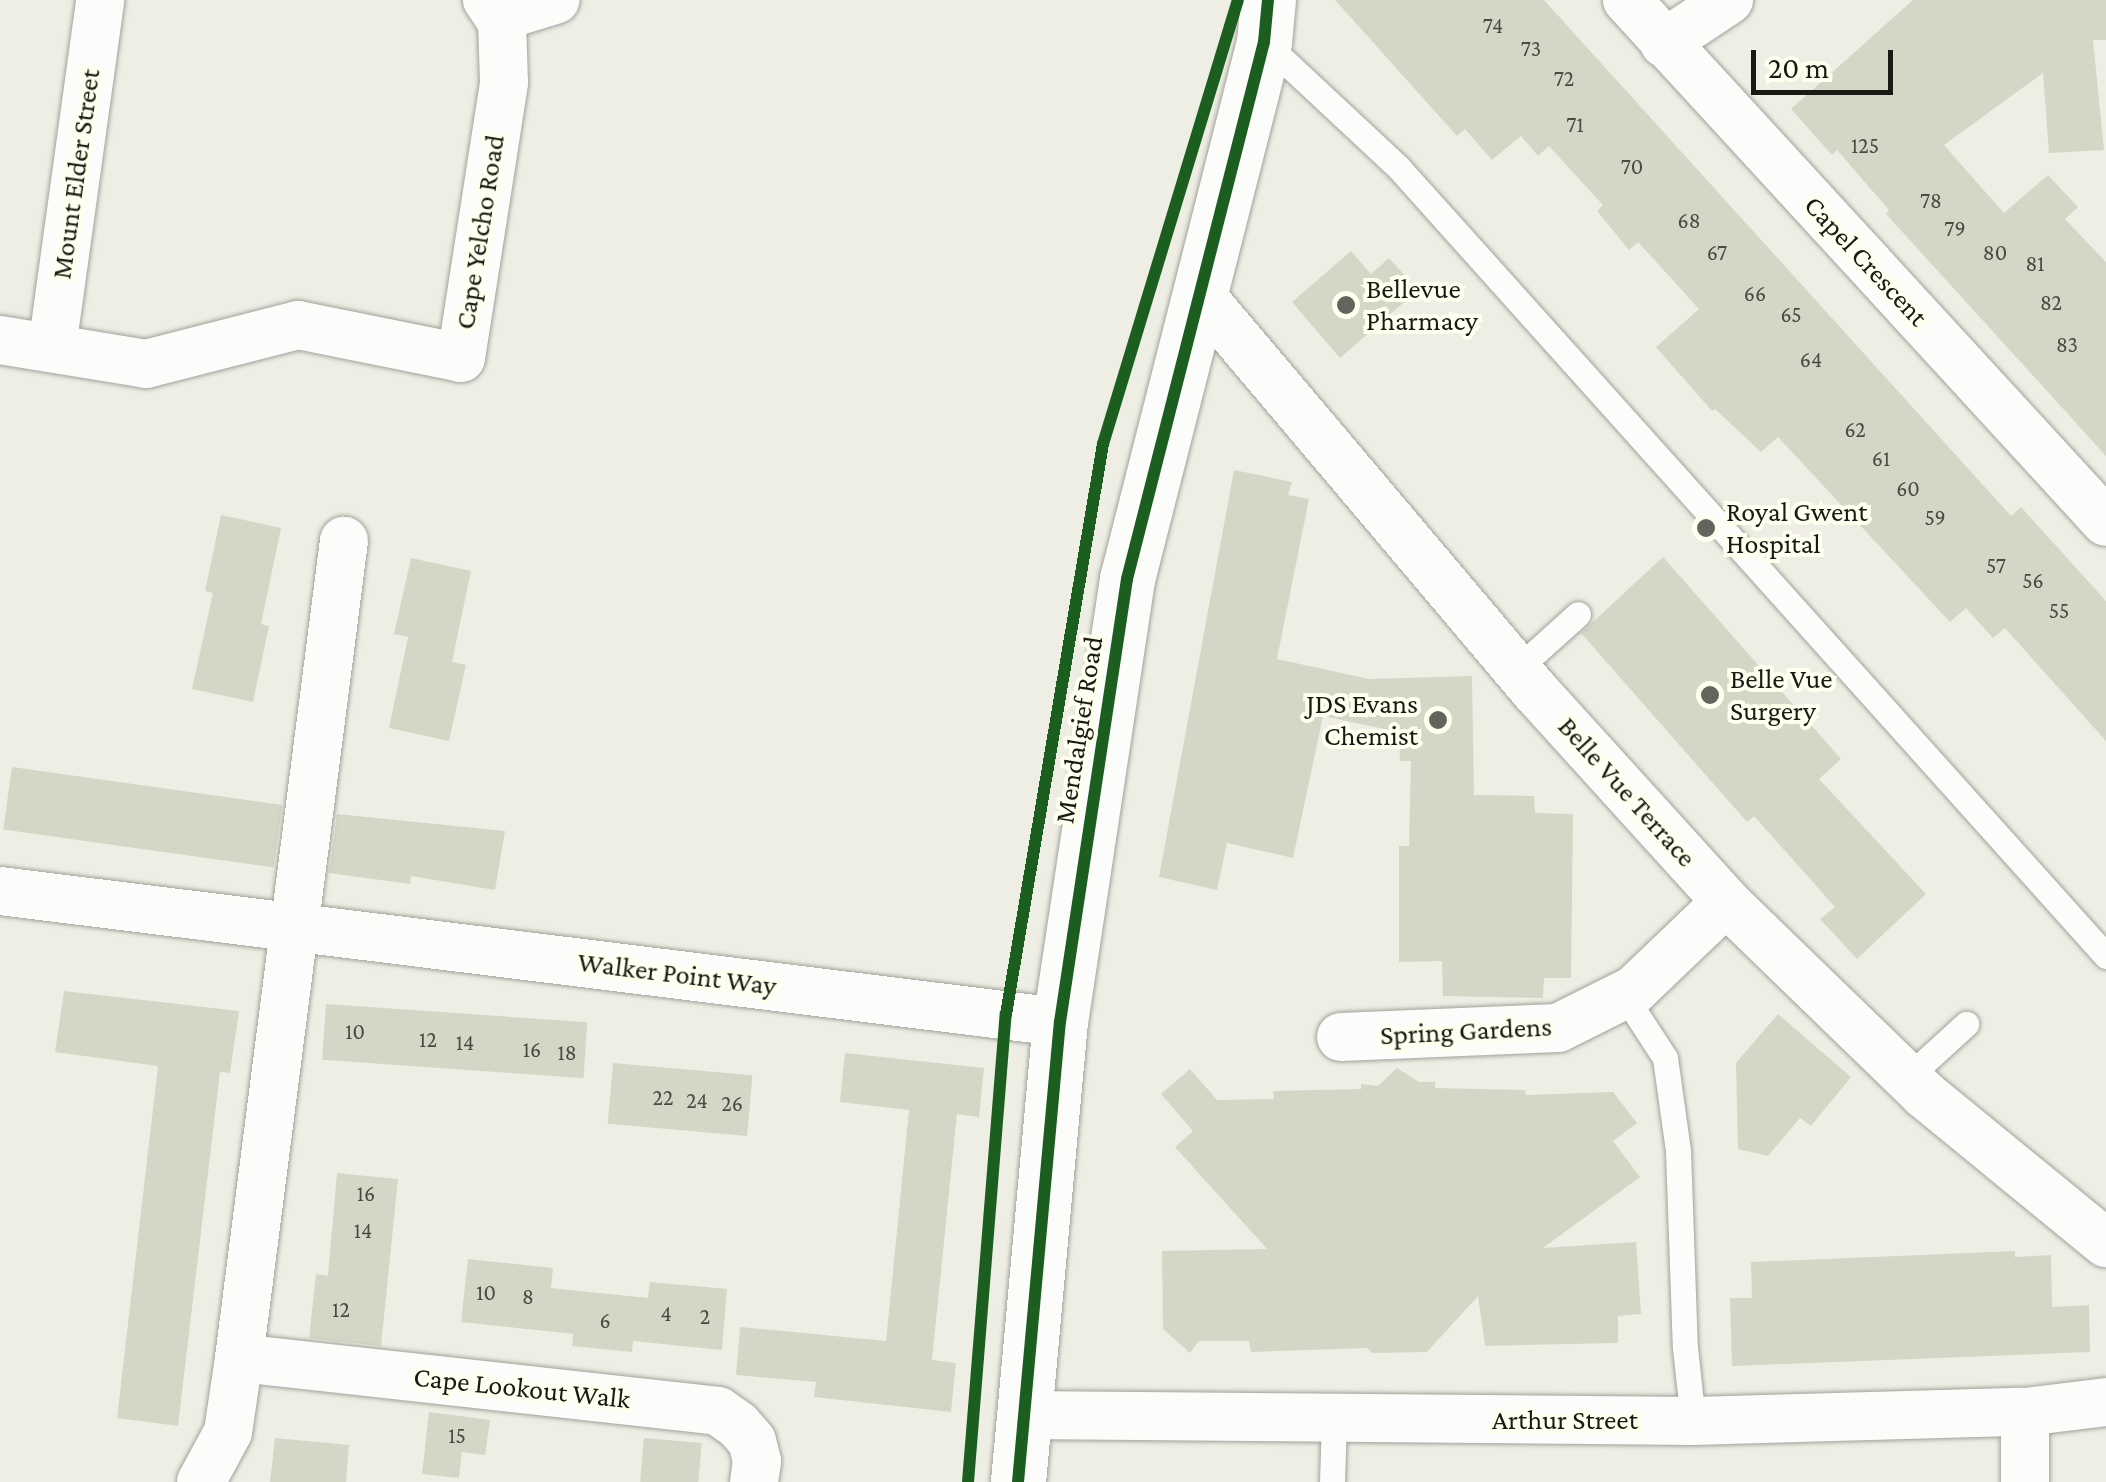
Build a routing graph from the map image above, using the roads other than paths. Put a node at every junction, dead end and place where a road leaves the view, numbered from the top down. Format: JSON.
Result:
{"nodes":[{"id":1,"x":100,"y":0,"type":"edge"},
{"id":2,"x":555,"y":0,"type":"edge"},
{"id":3,"x":1627,"y":0,"type":"edge"},
{"id":4,"x":1729,"y":0,"type":"edge"},
{"id":5,"x":493,"y":9,"type":"edge"},
{"id":6,"x":1266,"y":21,"type":"edge"},
{"id":7,"x":1664,"y":43,"type":"junction"},
{"id":8,"x":1198,"y":292,"type":"junction"},
{"id":9,"x":0,"y":340,"type":"edge"},
{"id":10,"x":52,"y":348,"type":"junction"},
{"id":11,"x":2106,"y":522,"type":"edge"},
{"id":12,"x":344,"y":541,"type":"dead end"},
{"id":13,"x":1578,"y":614,"type":"dead end"},
{"id":14,"x":1517,"y":669,"type":"junction"},
{"id":15,"x":0,"y":892,"type":"edge"},
{"id":16,"x":1726,"y":902,"type":"junction"},
{"id":17,"x":294,"y":927,"type":"junction"},
{"id":18,"x":2106,"y":956,"type":"edge"},
{"id":19,"x":1624,"y":995,"type":"junction"},
{"id":20,"x":1060,"y":1022,"type":"junction"},
{"id":21,"x":1966,"y":1024,"type":"dead end"},
{"id":22,"x":1341,"y":1038,"type":"dead end"},
{"id":23,"x":1908,"y":1078,"type":"junction"},
{"id":24,"x":2106,"y":1243,"type":"edge"},
{"id":25,"x":239,"y":1358,"type":"junction"},
{"id":26,"x":2106,"y":1402,"type":"edge"},
{"id":27,"x":2024,"y":1412,"type":"junction"},
{"id":28,"x":1024,"y":1415,"type":"junction"},
{"id":29,"x":1334,"y":1420,"type":"junction"},
{"id":30,"x":1693,"y":1420,"type":"junction"},
{"id":31,"x":202,"y":1482,"type":"edge"},
{"id":32,"x":754,"y":1482,"type":"edge"},
{"id":33,"x":1018,"y":1482,"type":"edge"},
{"id":34,"x":1332,"y":1482,"type":"edge"},
{"id":35,"x":2025,"y":1482,"type":"edge"}],
"edges":[{"from":1,"to":10,"type":"street","name":"Mount Elder Street"},
{"from":2,"to":5,"type":"street"},
{"from":3,"to":7,"type":"street","name":"Capel Crescent"},
{"from":4,"to":7,"type":"street"},
{"from":5,"to":10,"type":"street","name":"Cape Yelcho Road"},
{"from":6,"to":8,"type":"street","name":"Mendalgief Road"},
{"from":6,"to":18,"type":"lane"},
{"from":7,"to":11,"type":"street","name":"Capel Crescent"},
{"from":8,"to":14,"type":"street","name":"Belle Vue Terrace"},
{"from":8,"to":20,"type":"street","name":"Mendalgief Road"},
{"from":9,"to":10,"type":"street","name":"Cape Yelcho Road"},
{"from":12,"to":17,"type":"street"},
{"from":13,"to":14,"type":"lane"},
{"from":14,"to":16,"type":"street","name":"Belle Vue Terrace"},
{"from":15,"to":17,"type":"street","name":"Walker Point Way"},
{"from":16,"to":19,"type":"street","name":"Spring Gardens"},
{"from":16,"to":23,"type":"street","name":"Belle Vue Terrace"},
{"from":17,"to":20,"type":"street","name":"Walker Point Way"},
{"from":17,"to":25,"type":"street"},
{"from":19,"to":22,"type":"street","name":"Spring Gardens"},
{"from":19,"to":30,"type":"lane"},
{"from":20,"to":28,"type":"street","name":"Mendalgief Road"},
{"from":21,"to":23,"type":"lane"},
{"from":23,"to":24,"type":"street","name":"Belle Vue Terrace"},
{"from":25,"to":31,"type":"street"},
{"from":25,"to":32,"type":"street","name":"Cape Lookout Walk"},
{"from":26,"to":27,"type":"street","name":"Arthur Street"},
{"from":27,"to":30,"type":"street","name":"Arthur Street"},
{"from":27,"to":35,"type":"street"},
{"from":28,"to":29,"type":"street","name":"Arthur Street"},
{"from":28,"to":33,"type":"street","name":"Mendalgief Road"},
{"from":29,"to":30,"type":"street","name":"Arthur Street"},
{"from":29,"to":34,"type":"lane"}]}
